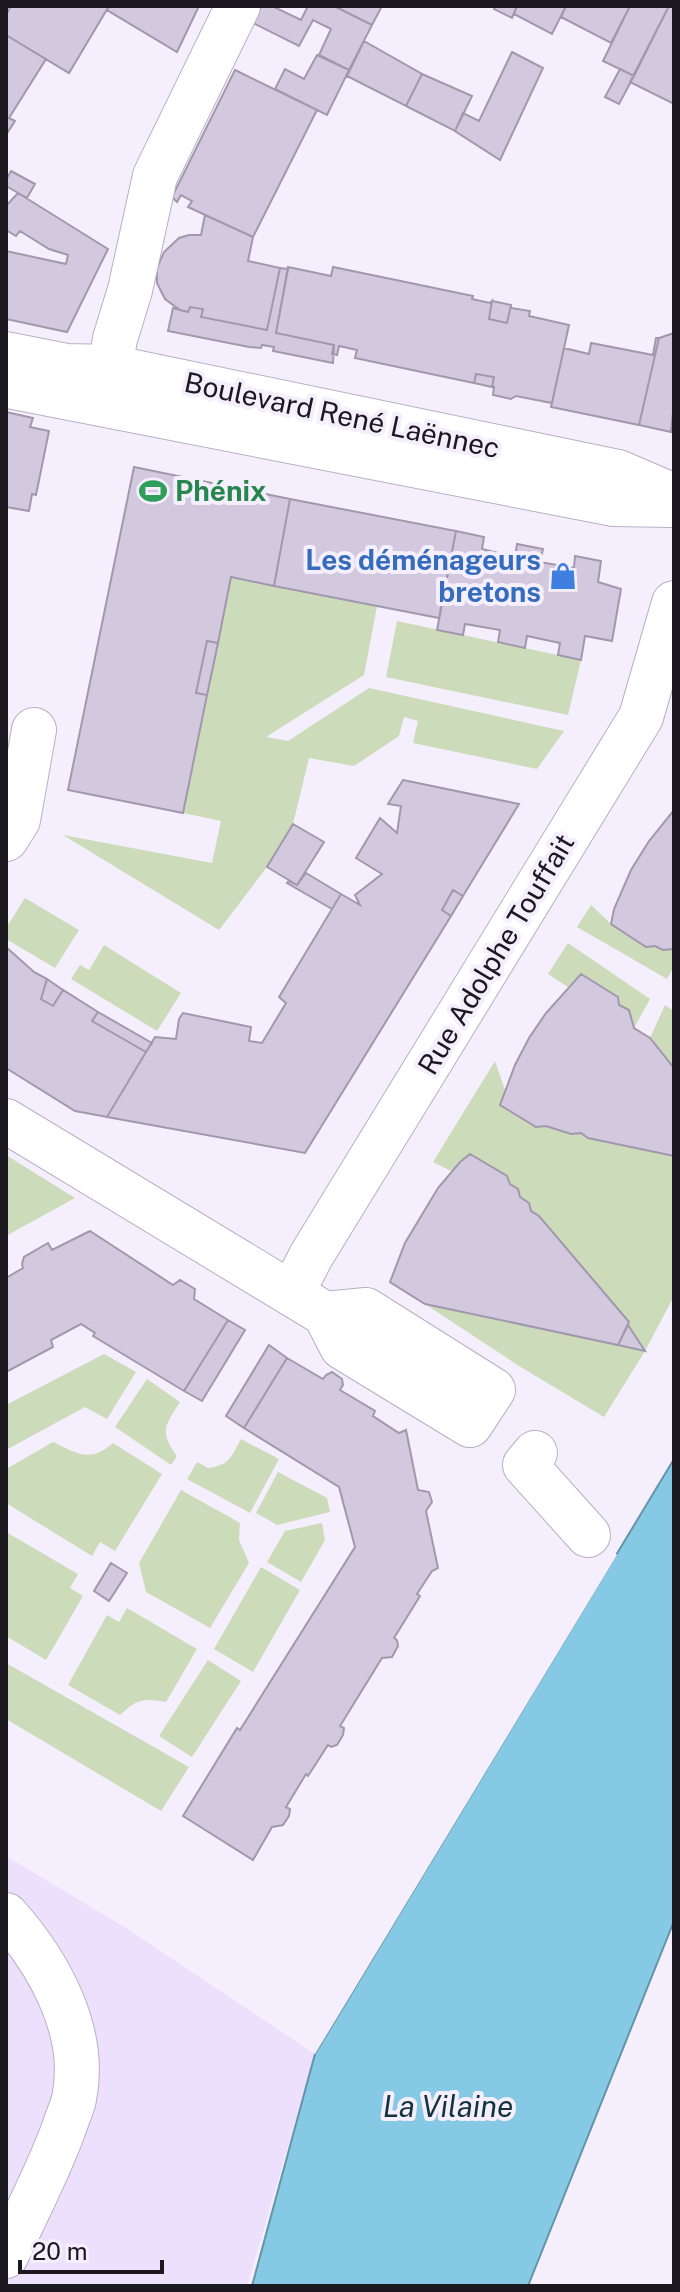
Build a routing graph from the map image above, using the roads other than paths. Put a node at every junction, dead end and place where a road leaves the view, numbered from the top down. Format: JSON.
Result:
{"nodes":[{"id":1,"x":238,"y":6,"type":"edge"},
{"id":2,"x":6,"y":354,"type":"edge"},
{"id":3,"x":110,"y":367,"type":"junction"},
{"id":4,"x":6,"y":386,"type":"edge"},
{"id":5,"x":674,"y":496,"type":"edge"},
{"id":6,"x":674,"y":505,"type":"edge"},
{"id":7,"x":674,"y":603,"type":"edge"},
{"id":8,"x":34,"y":730,"type":"dead end"},
{"id":9,"x":6,"y":839,"type":"edge"},
{"id":10,"x":6,"y":1121,"type":"edge"},
{"id":11,"x":535,"y":1453,"type":"dead end"},
{"id":12,"x":588,"y":1535,"type":"dead end"},
{"id":13,"x":11,"y":1936,"type":"edge"},
{"id":14,"x":6,"y":2256,"type":"edge"}],
"edges":[{"from":1,"to":3,"type":"street"},
{"from":2,"to":3,"type":"street","name":"Boulevard René Laënnec"},
{"from":3,"to":5,"type":"street","name":"Boulevard René Laënnec"},
{"from":4,"to":6,"type":"street","name":"Boulevard René Laënnec"},
{"from":7,"to":10,"type":"street","name":"Rue Adolphe Touffait"},
{"from":8,"to":9,"type":"street"},
{"from":11,"to":12,"type":"street"},
{"from":13,"to":14,"type":"street"}]}
